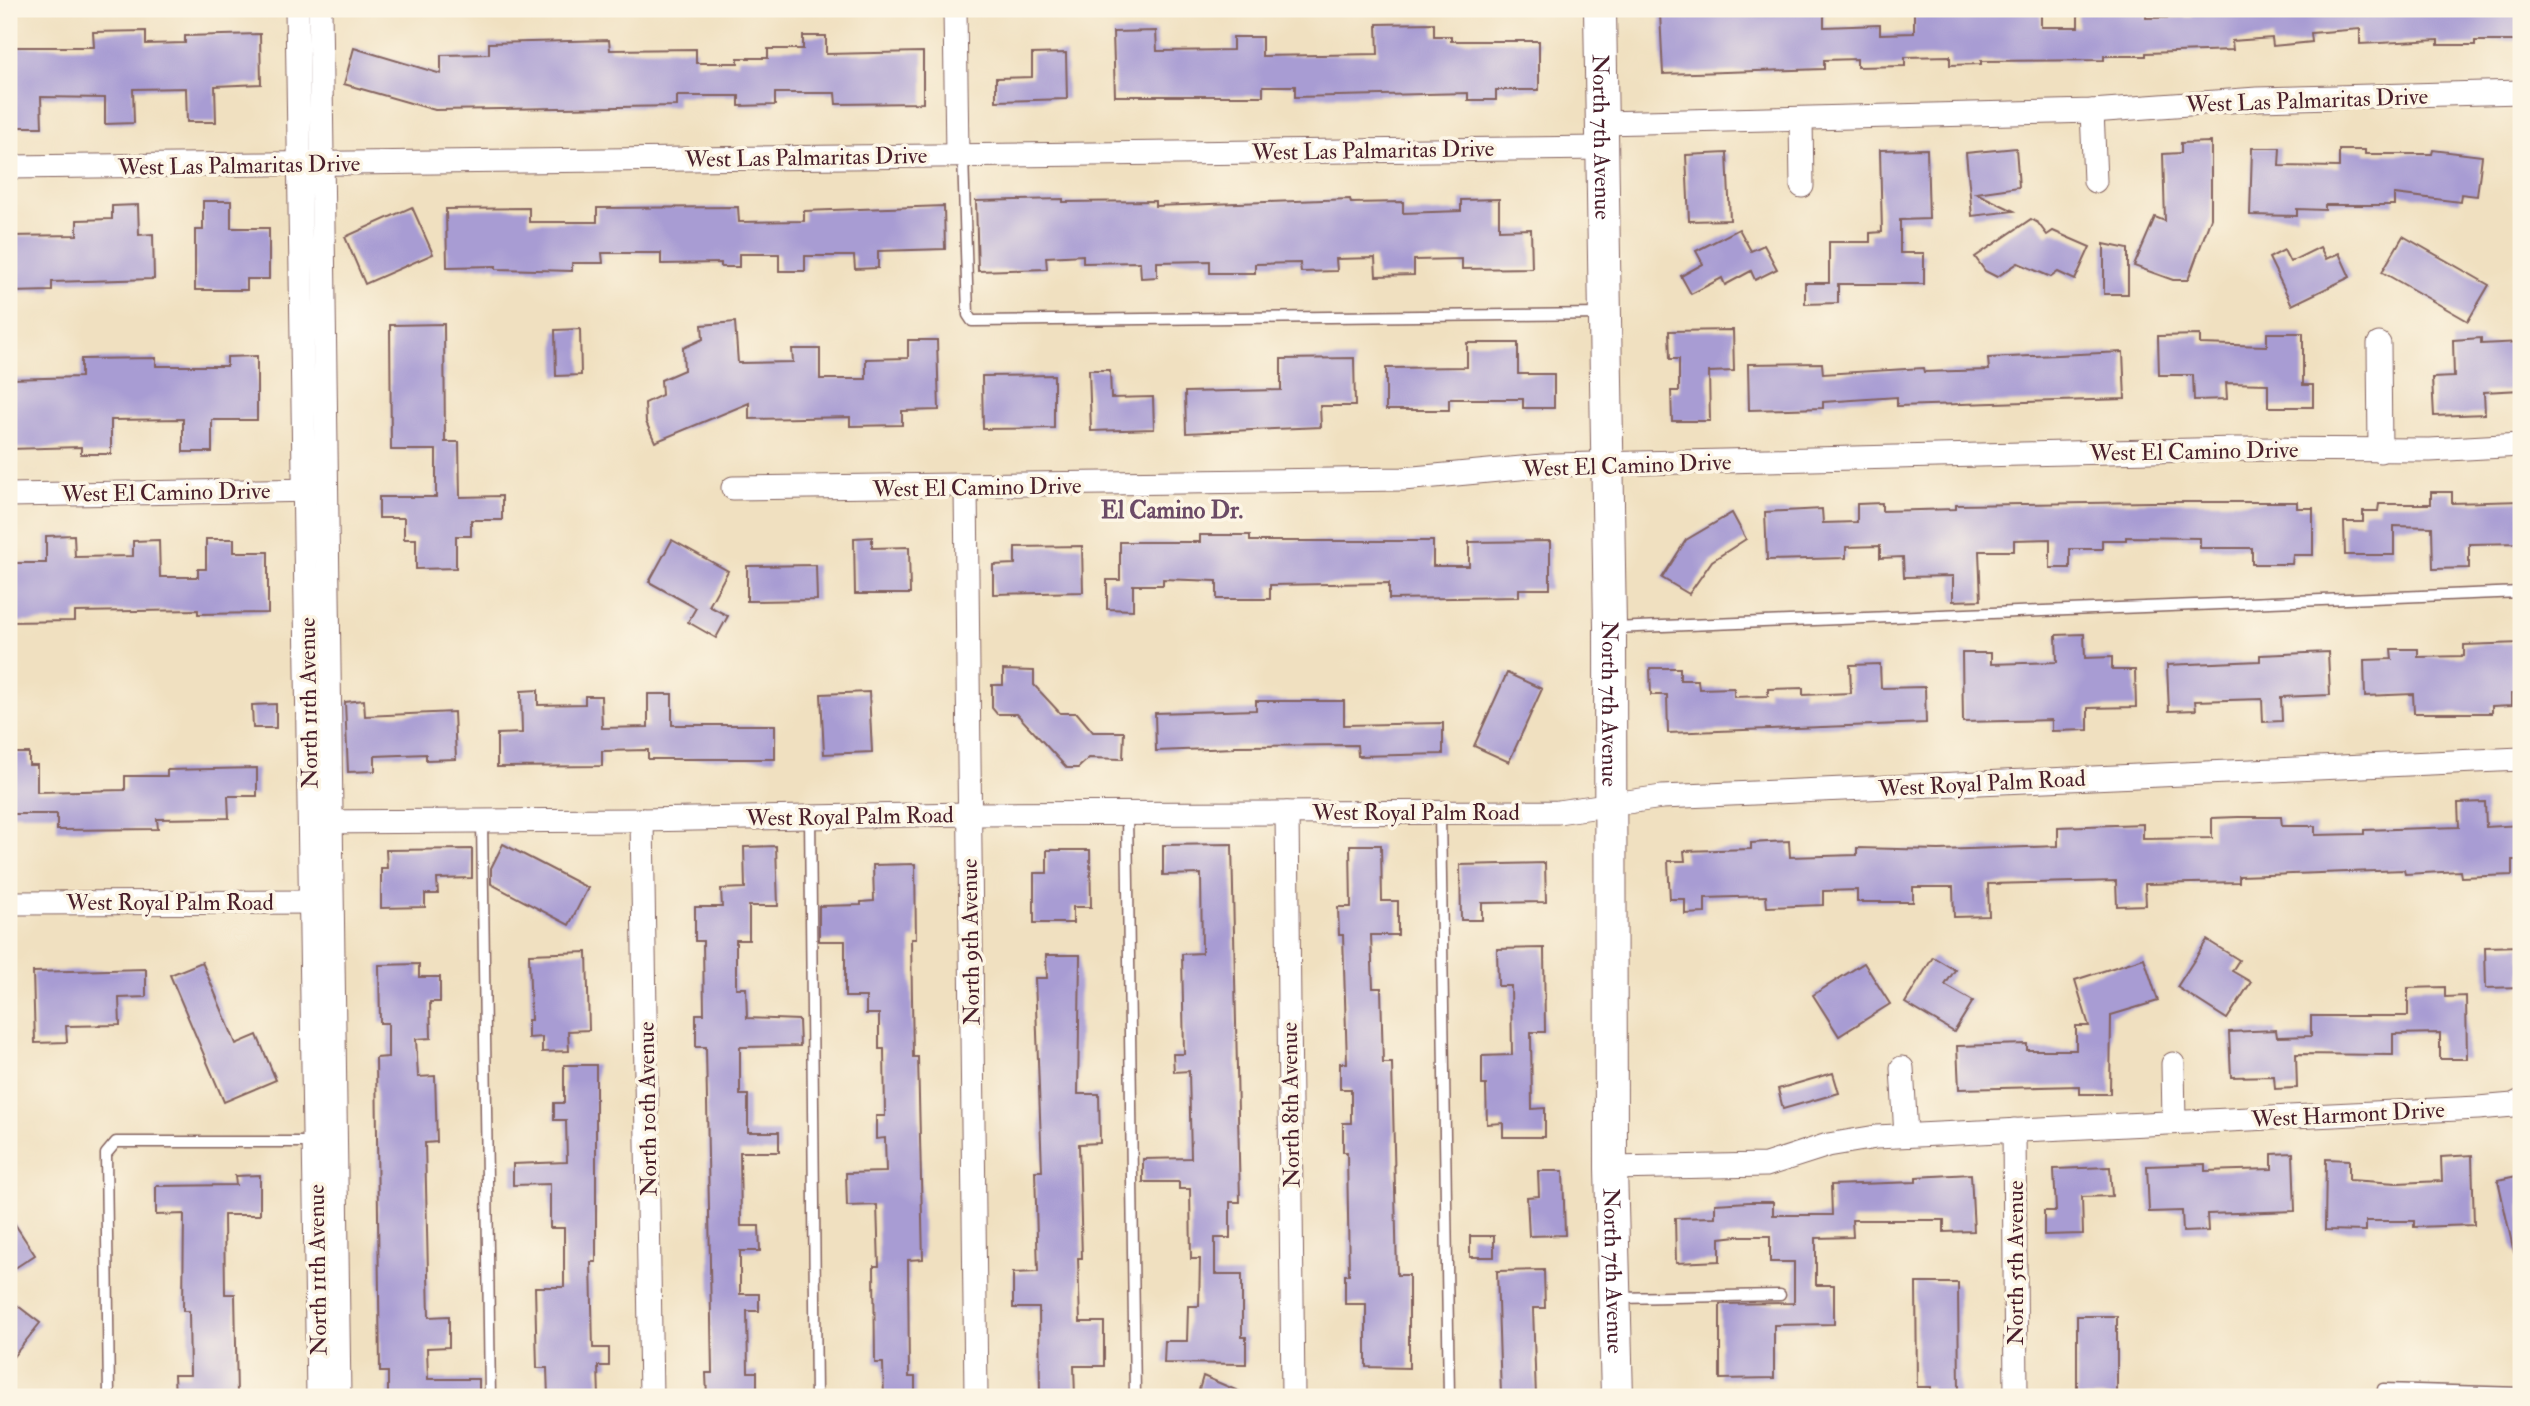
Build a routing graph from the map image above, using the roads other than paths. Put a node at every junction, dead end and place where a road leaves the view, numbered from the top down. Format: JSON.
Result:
{"nodes":[{"id":1,"x":297,"y":9,"type":"edge"},
{"id":2,"x":320,"y":9,"type":"edge"},
{"id":3,"x":955,"y":9,"type":"edge"},
{"id":4,"x":1600,"y":9,"type":"edge"},
{"id":5,"x":2521,"y":92,"type":"edge"},
{"id":6,"x":2092,"y":111,"type":"junction"},
{"id":7,"x":1801,"y":119,"type":"junction"},
{"id":8,"x":1603,"y":136,"type":"junction"},
{"id":9,"x":960,"y":155,"type":"junction"},
{"id":10,"x":310,"y":165,"type":"junction"},
{"id":11,"x":9,"y":167,"type":"edge"},
{"id":12,"x":2095,"y":181,"type":"dead end"},
{"id":13,"x":1802,"y":186,"type":"dead end"},
{"id":14,"x":1606,"y":314,"type":"junction"},
{"id":15,"x":2379,"y":344,"type":"dead end"},
{"id":16,"x":2521,"y":445,"type":"edge"},
{"id":17,"x":2380,"y":451,"type":"junction"},
{"id":18,"x":1607,"y":465,"type":"junction"},
{"id":19,"x":966,"y":487,"type":"junction"},
{"id":20,"x":733,"y":488,"type":"dead end"},
{"id":21,"x":314,"y":490,"type":"junction"},
{"id":22,"x":9,"y":495,"type":"edge"},
{"id":23,"x":2521,"y":592,"type":"edge"},
{"id":24,"x":1610,"y":628,"type":"junction"},
{"id":25,"x":2521,"y":759,"type":"edge"},
{"id":26,"x":1610,"y":806,"type":"junction"},
{"id":27,"x":1440,"y":812,"type":"junction"},
{"id":28,"x":1127,"y":813,"type":"junction"},
{"id":29,"x":1287,"y":813,"type":"junction"},
{"id":30,"x":968,"y":814,"type":"junction"},
{"id":31,"x":810,"y":816,"type":"junction"},
{"id":32,"x":482,"y":820,"type":"junction"},
{"id":33,"x":642,"y":820,"type":"junction"},
{"id":34,"x":319,"y":822,"type":"junction"},
{"id":35,"x":321,"y":902,"type":"junction"},
{"id":36,"x":9,"y":903,"type":"edge"},
{"id":37,"x":2172,"y":1064,"type":"dead end"},
{"id":38,"x":1902,"y":1068,"type":"dead end"},
{"id":39,"x":2521,"y":1101,"type":"edge"},
{"id":40,"x":2174,"y":1122,"type":"junction"},
{"id":41,"x":2014,"y":1130,"type":"junction"},
{"id":42,"x":1906,"y":1135,"type":"junction"},
{"id":43,"x":315,"y":1142,"type":"junction"},
{"id":44,"x":1611,"y":1168,"type":"junction"},
{"id":45,"x":1780,"y":1295,"type":"dead end"},
{"id":46,"x":1615,"y":1298,"type":"junction"},
{"id":47,"x":2383,"y":1389,"type":"dead end"},
{"id":48,"x":2521,"y":1393,"type":"edge"},
{"id":49,"x":109,"y":1397,"type":"edge"},
{"id":50,"x":318,"y":1397,"type":"edge"},
{"id":51,"x":339,"y":1397,"type":"edge"},
{"id":52,"x":490,"y":1397,"type":"edge"},
{"id":53,"x":651,"y":1397,"type":"edge"},
{"id":54,"x":816,"y":1397,"type":"edge"},
{"id":55,"x":976,"y":1397,"type":"edge"},
{"id":56,"x":1135,"y":1397,"type":"edge"},
{"id":57,"x":1293,"y":1397,"type":"edge"},
{"id":58,"x":1448,"y":1397,"type":"edge"},
{"id":59,"x":1617,"y":1397,"type":"edge"},
{"id":60,"x":2016,"y":1397,"type":"edge"}],
"edges":[{"from":1,"to":10,"type":"street","name":"North 11th Avenue"},
{"from":2,"to":10,"type":"street","name":"North 11th Avenue"},
{"from":3,"to":9,"type":"street"},
{"from":4,"to":8,"type":"main road","name":"North 7th Avenue"},
{"from":5,"to":6,"type":"street","name":"West Las Palmaritas Drive"},
{"from":6,"to":7,"type":"street","name":"West Las Palmaritas Drive"},
{"from":6,"to":12,"type":"street"},
{"from":7,"to":8,"type":"street","name":"West Las Palmaritas Drive"},
{"from":7,"to":13,"type":"street"},
{"from":8,"to":9,"type":"street","name":"West Las Palmaritas Drive"},
{"from":8,"to":14,"type":"main road","name":"North 7th Avenue"},
{"from":9,"to":10,"type":"street","name":"West Las Palmaritas Drive"},
{"from":9,"to":14,"type":"lane"},
{"from":10,"to":11,"type":"street","name":"West Las Palmaritas Drive"},
{"from":10,"to":21,"type":"street","name":"North 11th Avenue"},
{"from":14,"to":18,"type":"main road","name":"North 7th Avenue"},
{"from":15,"to":17,"type":"street"},
{"from":16,"to":17,"type":"street","name":"West El Camino Drive"},
{"from":17,"to":18,"type":"street","name":"West El Camino Drive"},
{"from":18,"to":19,"type":"street","name":"West El Camino Drive"},
{"from":18,"to":24,"type":"main road","name":"North 7th Avenue"},
{"from":19,"to":20,"type":"street","name":"West El Camino Drive"},
{"from":19,"to":30,"type":"street","name":"North 9th Avenue"},
{"from":21,"to":22,"type":"street","name":"West El Camino Drive"},
{"from":21,"to":34,"type":"street","name":"North 11th Avenue"},
{"from":23,"to":24,"type":"lane"},
{"from":24,"to":26,"type":"main road","name":"North 7th Avenue"},
{"from":25,"to":26,"type":"street","name":"West Royal Palm Road"},
{"from":26,"to":27,"type":"street","name":"West Royal Palm Road"},
{"from":26,"to":44,"type":"main road","name":"North 7th Avenue"},
{"from":27,"to":29,"type":"street","name":"West Royal Palm Road"},
{"from":27,"to":58,"type":"lane"},
{"from":28,"to":29,"type":"street","name":"West Royal Palm Road"},
{"from":28,"to":30,"type":"street","name":"West Royal Palm Road"},
{"from":28,"to":56,"type":"lane"},
{"from":29,"to":57,"type":"street","name":"North 8th Avenue"},
{"from":30,"to":31,"type":"street","name":"West Royal Palm Road"},
{"from":30,"to":55,"type":"street","name":"North 9th Avenue"},
{"from":31,"to":33,"type":"street","name":"West Royal Palm Road"},
{"from":31,"to":54,"type":"lane"},
{"from":32,"to":33,"type":"street","name":"West Royal Palm Road"},
{"from":32,"to":34,"type":"street","name":"West Royal Palm Road"},
{"from":32,"to":52,"type":"lane"},
{"from":33,"to":53,"type":"street","name":"North 10th Avenue"},
{"from":34,"to":35,"type":"street","name":"North 11th Avenue"},
{"from":35,"to":36,"type":"street","name":"West Royal Palm Road"},
{"from":35,"to":43,"type":"street","name":"North 11th Avenue"},
{"from":35,"to":51,"type":"street","name":"North 11th Avenue"},
{"from":37,"to":40,"type":"street"},
{"from":38,"to":42,"type":"street"},
{"from":39,"to":40,"type":"street","name":"West Harmont Drive"},
{"from":40,"to":41,"type":"street","name":"West Harmont Drive"},
{"from":41,"to":42,"type":"street","name":"West Harmont Drive"},
{"from":41,"to":60,"type":"street","name":"North 5th Avenue"},
{"from":42,"to":44,"type":"street","name":"West Harmont Drive"},
{"from":43,"to":49,"type":"lane"},
{"from":43,"to":50,"type":"street","name":"North 11th Avenue"},
{"from":44,"to":46,"type":"main road","name":"North 7th Avenue"},
{"from":45,"to":46,"type":"lane"},
{"from":46,"to":59,"type":"main road","name":"North 7th Avenue"},
{"from":47,"to":48,"type":"lane"}]}
